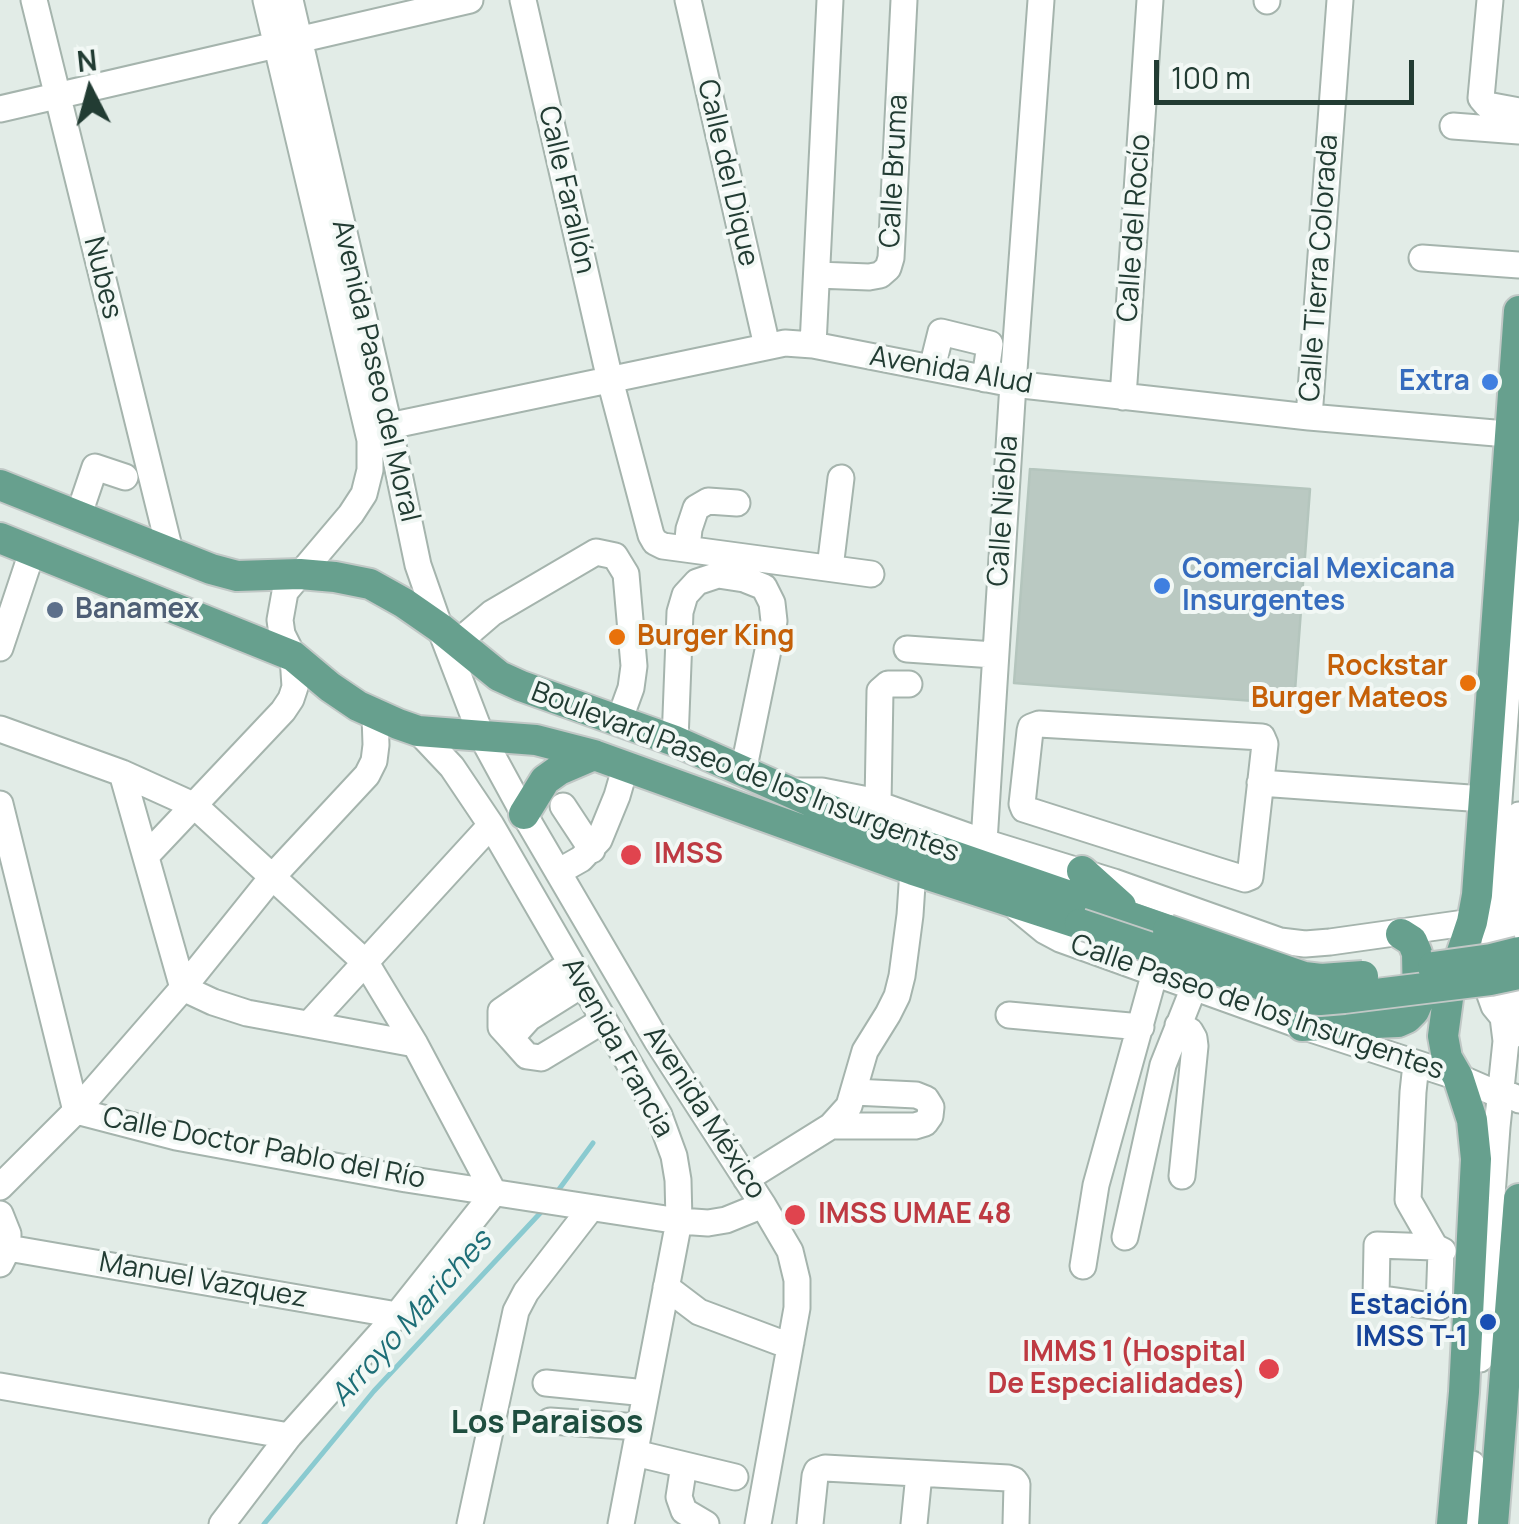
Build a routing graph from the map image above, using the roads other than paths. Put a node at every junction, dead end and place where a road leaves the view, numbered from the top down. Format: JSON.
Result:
{"nodes":[{"id":1,"x":34,"y":0,"type":"edge"},
{"id":2,"x":266,"y":0,"type":"edge"},
{"id":3,"x":290,"y":0,"type":"edge"},
{"id":4,"x":470,"y":0,"type":"edge"},
{"id":5,"x":523,"y":0,"type":"edge"},
{"id":6,"x":688,"y":0,"type":"edge"},
{"id":7,"x":830,"y":0,"type":"edge"},
{"id":8,"x":904,"y":0,"type":"edge"},
{"id":9,"x":1041,"y":0,"type":"edge"},
{"id":10,"x":1150,"y":0,"type":"edge"},
{"id":11,"x":1340,"y":0,"type":"edge"},
{"id":12,"x":1490,"y":0,"type":"edge"},
{"id":13,"x":288,"y":41,"type":"junction"},
{"id":14,"x":57,"y":96,"type":"junction"},
{"id":15,"x":0,"y":109,"type":"edge"},
{"id":16,"x":1519,"y":111,"type":"edge"},
{"id":17,"x":1453,"y":126,"type":"dead end"},
{"id":18,"x":1519,"y":131,"type":"edge"},
{"id":19,"x":1422,"y":258,"type":"dead end"},
{"id":20,"x":1519,"y":265,"type":"edge"},
{"id":21,"x":816,"y":275,"type":"junction"},
{"id":22,"x":1519,"y":311,"type":"edge"},
{"id":23,"x":812,"y":345,"type":"junction"},
{"id":24,"x":767,"y":346,"type":"junction"},
{"id":25,"x":932,"y":368,"type":"junction"},
{"id":26,"x":985,"y":379,"type":"junction"},
{"id":27,"x":610,"y":380,"type":"junction"},
{"id":28,"x":1012,"y":384,"type":"junction"},
{"id":29,"x":1123,"y":397,"type":"junction"},
{"id":30,"x":1309,"y":417,"type":"junction"},
{"id":31,"x":389,"y":426,"type":"junction"},
{"id":32,"x":1515,"y":435,"type":"edge"},
{"id":33,"x":125,"y":477,"type":"dead end"},
{"id":34,"x":841,"y":478,"type":"dead end"},
{"id":35,"x":0,"y":485,"type":"edge"},
{"id":36,"x":737,"y":504,"type":"dead end"},
{"id":37,"x":78,"y":517,"type":"junction"},
{"id":38,"x":1519,"y":529,"type":"edge"},
{"id":39,"x":0,"y":538,"type":"edge"},
{"id":40,"x":688,"y":549,"type":"junction"},
{"id":41,"x":32,"y":552,"type":"junction"},
{"id":42,"x":171,"y":556,"type":"junction"},
{"id":43,"x":830,"y":568,"type":"junction"},
{"id":44,"x":300,"y":574,"type":"junction"},
{"id":45,"x":871,"y":574,"type":"dead end"},
{"id":46,"x":448,"y":636,"type":"junction"},
{"id":47,"x":0,"y":648,"type":"edge"},
{"id":48,"x":907,"y":649,"type":"dead end"},
{"id":49,"x":994,"y":655,"type":"junction"},
{"id":50,"x":293,"y":656,"type":"junction"},
{"id":51,"x":909,"y":684,"type":"dead end"},
{"id":52,"x":375,"y":715,"type":"junction"},
{"id":53,"x":619,"y":721,"type":"junction"},
{"id":54,"x":0,"y":729,"type":"edge"},
{"id":55,"x":418,"y":731,"type":"junction"},
{"id":56,"x":481,"y":735,"type":"junction"},
{"id":57,"x":675,"y":741,"type":"junction"},
{"id":58,"x":1028,"y":748,"type":"junction"},
{"id":59,"x":989,"y":751,"type":"junction"},
{"id":60,"x":594,"y":754,"type":"junction"},
{"id":61,"x":626,"y":766,"type":"junction"},
{"id":62,"x":743,"y":772,"type":"junction"},
{"id":63,"x":122,"y":773,"type":"junction"},
{"id":64,"x":1260,"y":783,"type":"junction"},
{"id":65,"x":784,"y":791,"type":"junction"},
{"id":66,"x":1484,"y":799,"type":"junction"},
{"id":67,"x":0,"y":804,"type":"edge"},
{"id":68,"x":878,"y":804,"type":"junction"},
{"id":69,"x":195,"y":806,"type":"junction"},
{"id":70,"x":563,"y":806,"type":"dead end"},
{"id":71,"x":524,"y":814,"type":"junction"},
{"id":72,"x":1519,"y":815,"type":"edge"},
{"id":73,"x":492,"y":825,"type":"junction"},
{"id":74,"x":1124,"y":841,"type":"junction"},
{"id":75,"x":984,"y":842,"type":"junction"},
{"id":76,"x":592,"y":850,"type":"junction"},
{"id":77,"x":146,"y":856,"type":"junction"},
{"id":78,"x":913,"y":870,"type":"junction"},
{"id":79,"x":558,"y":872,"type":"junction"},
{"id":80,"x":1082,"y":872,"type":"junction"},
{"id":81,"x":273,"y":876,"type":"junction"},
{"id":82,"x":1120,"y":884,"type":"junction"},
{"id":83,"x":1009,"y":901,"type":"junction"},
{"id":84,"x":1135,"y":917,"type":"junction"},
{"id":85,"x":1472,"y":922,"type":"junction"},
{"id":86,"x":1401,"y":934,"type":"junction"},
{"id":87,"x":1519,"y":952,"type":"edge"},
{"id":88,"x":366,"y":963,"type":"junction"},
{"id":89,"x":1155,"y":972,"type":"junction"},
{"id":90,"x":577,"y":973,"type":"junction"},
{"id":91,"x":1519,"y":974,"type":"edge"},
{"id":92,"x":1194,"y":987,"type":"junction"},
{"id":93,"x":183,"y":988,"type":"junction"},
{"id":94,"x":1009,"y":1016,"type":"dead end"},
{"id":95,"x":604,"y":1020,"type":"junction"},
{"id":96,"x":309,"y":1024,"type":"junction"},
{"id":97,"x":1178,"y":1025,"type":"junction"},
{"id":98,"x":1302,"y":1026,"type":"junction"},
{"id":99,"x":1141,"y":1027,"type":"junction"},
{"id":100,"x":415,"y":1044,"type":"junction"},
{"id":101,"x":1416,"y":1064,"type":"junction"},
{"id":102,"x":1458,"y":1077,"type":"junction"},
{"id":103,"x":854,"y":1092,"type":"junction"},
{"id":104,"x":1511,"y":1097,"type":"edge"},
{"id":105,"x":76,"y":1111,"type":"junction"},
{"id":106,"x":831,"y":1126,"type":"junction"},
{"id":107,"x":1182,"y":1176,"type":"dead end"},
{"id":108,"x":746,"y":1178,"type":"junction"},
{"id":109,"x":0,"y":1187,"type":"edge"},
{"id":110,"x":507,"y":1196,"type":"junction"},
{"id":111,"x":1519,"y":1199,"type":"edge"},
{"id":112,"x":763,"y":1205,"type":"junction"},
{"id":113,"x":580,"y":1206,"type":"junction"},
{"id":114,"x":0,"y":1214,"type":"edge"},
{"id":115,"x":678,"y":1221,"type":"junction"},
{"id":116,"x":1126,"y":1237,"type":"dead end"},
{"id":117,"x":1449,"y":1252,"type":"junction"},
{"id":118,"x":4,"y":1256,"type":"edge"},
{"id":119,"x":1083,"y":1266,"type":"dead end"},
{"id":120,"x":666,"y":1287,"type":"junction"},
{"id":121,"x":398,"y":1315,"type":"junction"},
{"id":122,"x":791,"y":1342,"type":"junction"},
{"id":123,"x":546,"y":1383,"type":"dead end"},
{"id":124,"x":0,"y":1386,"type":"edge"},
{"id":125,"x":1512,"y":1386,"type":"edge"},
{"id":126,"x":646,"y":1393,"type":"junction"},
{"id":127,"x":550,"y":1422,"type":"dead end"},
{"id":128,"x":640,"y":1427,"type":"junction"},
{"id":129,"x":289,"y":1436,"type":"junction"},
{"id":130,"x":634,"y":1453,"type":"junction"},
{"id":131,"x":684,"y":1465,"type":"junction"},
{"id":132,"x":919,"y":1474,"type":"junction"},
{"id":133,"x":735,"y":1477,"type":"dead end"},
{"id":134,"x":222,"y":1524,"type":"edge"},
{"id":135,"x":470,"y":1524,"type":"edge"},
{"id":136,"x":621,"y":1524,"type":"edge"},
{"id":137,"x":706,"y":1524,"type":"edge"},
{"id":138,"x":758,"y":1524,"type":"edge"},
{"id":139,"x":810,"y":1524,"type":"edge"},
{"id":140,"x":914,"y":1524,"type":"edge"},
{"id":141,"x":1016,"y":1524,"type":"edge"},
{"id":142,"x":1452,"y":1524,"type":"edge"},
{"id":143,"x":1468,"y":1524,"type":"edge"},
{"id":144,"x":1479,"y":1524,"type":"edge"},
{"id":145,"x":1493,"y":1524,"type":"edge"}],
"edges":[{"from":1,"to":14,"type":"street","name":"Nubes"},
{"from":2,"to":13,"type":"street","name":"Avenida Paseo del Moral"},
{"from":3,"to":13,"type":"street","name":"Avenida Paseo del Moral"},
{"from":4,"to":13,"type":"street"},
{"from":5,"to":27,"type":"street","name":"Calle Farallón"},
{"from":6,"to":24,"type":"street","name":"Calle del Dique"},
{"from":7,"to":21,"type":"street"},
{"from":8,"to":21,"type":"street","name":"Calle Bruma"},
{"from":9,"to":28,"type":"street","name":"Calle Niebla"},
{"from":10,"to":29,"type":"street","name":"Calle del Rocío"},
{"from":11,"to":30,"type":"street","name":"Calle Tierra Colorada"},
{"from":12,"to":16,"type":"street"},
{"from":13,"to":14,"type":"street"},
{"from":13,"to":31,"type":"street","name":"Avenida Paseo del Moral"},
{"from":13,"to":44,"type":"street","name":"Avenida Paseo del Moral"},
{"from":14,"to":15,"type":"street"},
{"from":14,"to":42,"type":"street","name":"Nubes"},
{"from":17,"to":18,"type":"street"},
{"from":19,"to":20,"type":"street"},
{"from":21,"to":23,"type":"street"},
{"from":22,"to":32,"type":"main road"},
{"from":23,"to":24,"type":"street","name":"Avenida Alud"},
{"from":23,"to":25,"type":"street","name":"Avenida Alud"},
{"from":24,"to":27,"type":"street","name":"Avenida Alud"},
{"from":25,"to":26,"type":"street","name":"Avenida Alud"},
{"from":25,"to":26,"type":"street"},
{"from":26,"to":28,"type":"street","name":"Avenida Alud"},
{"from":27,"to":31,"type":"street","name":"Avenida Alud"},
{"from":27,"to":40,"type":"street","name":"Calle Farallón"},
{"from":28,"to":29,"type":"street","name":"Avenida Alud"},
{"from":28,"to":49,"type":"street","name":"Calle Niebla"},
{"from":29,"to":30,"type":"street","name":"Avenida Alud"},
{"from":30,"to":32,"type":"street","name":"Avenida Alud"},
{"from":31,"to":46,"type":"street","name":"Avenida Paseo del Moral"},
{"from":32,"to":66,"type":"main road"},
{"from":33,"to":37,"type":"street"},
{"from":34,"to":43,"type":"street"},
{"from":35,"to":37,"type":"main road","name":"Boulevard Paseo de los Insurgentes"},
{"from":36,"to":40,"type":"street"},
{"from":37,"to":42,"type":"main road","name":"Boulevard Paseo de los Insurgentes"},
{"from":38,"to":104,"type":"street"},
{"from":39,"to":41,"type":"main road","name":"Boulevard Paseo de los Insurgentes"},
{"from":40,"to":43,"type":"street"},
{"from":41,"to":47,"type":"street"},
{"from":41,"to":50,"type":"main road","name":"Boulevard Paseo de los Insurgentes"},
{"from":42,"to":44,"type":"main road","name":"Boulevard Paseo de los Insurgentes"},
{"from":43,"to":45,"type":"street"},
{"from":44,"to":46,"type":"main road","name":"Boulevard Paseo de los Insurgentes"},
{"from":44,"to":50,"type":"street","name":"Avenida Paseo del Moral"},
{"from":46,"to":53,"type":"main road","name":"Boulevard Paseo de los Insurgentes"},
{"from":46,"to":53,"type":"street"},
{"from":46,"to":56,"type":"street","name":"Avenida Paseo del Moral"},
{"from":48,"to":49,"type":"street"},
{"from":49,"to":59,"type":"street","name":"Calle Niebla"},
{"from":50,"to":52,"type":"main road","name":"Boulevard Paseo de los Insurgentes"},
{"from":50,"to":69,"type":"street","name":"Avenida Paseo del Moral"},
{"from":51,"to":68,"type":"street"},
{"from":52,"to":55,"type":"main road","name":"Boulevard Paseo de los Insurgentes"},
{"from":52,"to":81,"type":"street"},
{"from":53,"to":57,"type":"main road","name":"Boulevard Paseo de los Insurgentes"},
{"from":54,"to":63,"type":"street"},
{"from":55,"to":56,"type":"main road","name":"Boulevard Paseo de los Insurgentes"},
{"from":55,"to":73,"type":"street","name":"Avenida Francia"},
{"from":56,"to":60,"type":"main road","name":"Boulevard Paseo de los Insurgentes"},
{"from":56,"to":71,"type":"street","name":"Avenida México"},
{"from":57,"to":62,"type":"main road","name":"Boulevard Paseo de los Insurgentes"},
{"from":57,"to":62,"type":"street"},
{"from":58,"to":59,"type":"street"},
{"from":58,"to":64,"type":"street"},
{"from":58,"to":74,"type":"street"},
{"from":59,"to":75,"type":"street","name":"Calle Niebla"},
{"from":60,"to":61,"type":"main road","name":"Boulevard Paseo de los Insurgentes"},
{"from":60,"to":71,"type":"main road"},
{"from":61,"to":76,"type":"street"},
{"from":61,"to":78,"type":"main road","name":"Boulevard Paseo de los Insurgentes"},
{"from":62,"to":65,"type":"main road","name":"Boulevard Paseo de los Insurgentes"},
{"from":63,"to":69,"type":"street"},
{"from":63,"to":77,"type":"street"},
{"from":64,"to":66,"type":"street"},
{"from":64,"to":74,"type":"street"},
{"from":65,"to":68,"type":"street"},
{"from":65,"to":84,"type":"main road","name":"Boulevard Paseo de los Insurgentes"},
{"from":66,"to":85,"type":"main road"},
{"from":67,"to":105,"type":"street","name":"Calle Doctor Pablo del Río"},
{"from":68,"to":75,"type":"street"},
{"from":69,"to":77,"type":"street","name":"Avenida Paseo del Moral"},
{"from":69,"to":81,"type":"street"},
{"from":70,"to":76,"type":"street"},
{"from":71,"to":79,"type":"street","name":"Avenida México"},
{"from":72,"to":104,"type":"street"},
{"from":73,"to":88,"type":"street"},
{"from":73,"to":90,"type":"street","name":"Avenida Francia"},
{"from":74,"to":82,"type":"street"},
{"from":75,"to":80,"type":"street"},
{"from":76,"to":79,"type":"street"},
{"from":77,"to":93,"type":"street"},
{"from":78,"to":83,"type":"main road","name":"Boulevard Paseo de los Insurgentes"},
{"from":78,"to":103,"type":"street"},
{"from":79,"to":108,"type":"street","name":"Avenida México"},
{"from":80,"to":82,"type":"street"},
{"from":80,"to":84,"type":"main road"},
{"from":81,"to":88,"type":"street"},
{"from":81,"to":93,"type":"street"},
{"from":82,"to":86,"type":"street"},
{"from":83,"to":89,"type":"street","name":"Calle Paseo de los Insurgentes"},
{"from":83,"to":91,"type":"main road","name":"Boulevard Paseo de los Insurgentes","bridge":true},
{"from":84,"to":87,"type":"main road","name":"Boulevard Paseo de los Insurgentes","bridge":true},
{"from":85,"to":86,"type":"street"},
{"from":85,"to":102,"type":"main road"},
{"from":86,"to":98,"type":"main road"},
{"from":88,"to":96,"type":"street"},
{"from":88,"to":100,"type":"street"},
{"from":89,"to":92,"type":"street","name":"Calle Paseo de los Insurgentes"},
{"from":89,"to":99,"type":"street"},
{"from":90,"to":95,"type":"street","name":"Avenida Francia"},
{"from":90,"to":95,"type":"street"},
{"from":92,"to":97,"type":"street"},
{"from":92,"to":98,"type":"street","name":"Calle Paseo de los Insurgentes"},
{"from":93,"to":96,"type":"street"},
{"from":93,"to":105,"type":"street"},
{"from":94,"to":99,"type":"street"},
{"from":95,"to":115,"type":"street","name":"Avenida Francia"},
{"from":96,"to":100,"type":"street"},
{"from":97,"to":107,"type":"street"},
{"from":97,"to":116,"type":"street"},
{"from":98,"to":101,"type":"street","name":"Calle Paseo de los Insurgentes"},
{"from":99,"to":119,"type":"street"},
{"from":100,"to":110,"type":"street"},
{"from":101,"to":102,"type":"street","name":"Calle Paseo de los Insurgentes"},
{"from":101,"to":117,"type":"street"},
{"from":102,"to":104,"type":"street","name":"Calle Paseo de los Insurgentes"},
{"from":102,"to":117,"type":"main road"},
{"from":103,"to":106,"type":"street"},
{"from":103,"to":106,"type":"street"},
{"from":104,"to":143,"type":"street"},
{"from":104,"to":144,"type":"street"},
{"from":105,"to":109,"type":"street"},
{"from":105,"to":110,"type":"street","name":"Calle Doctor Pablo del Río"},
{"from":106,"to":108,"type":"street"},
{"from":108,"to":112,"type":"street","name":"Avenida México"},
{"from":110,"to":113,"type":"street","name":"Calle Doctor Pablo del Río"},
{"from":110,"to":121,"type":"street"},
{"from":111,"to":125,"type":"main road"},
{"from":112,"to":115,"type":"street","name":"Calle Doctor Pablo del Río"},
{"from":112,"to":122,"type":"street","name":"Avenida México"},
{"from":113,"to":115,"type":"street","name":"Calle Doctor Pablo del Río"},
{"from":113,"to":135,"type":"street"},
{"from":114,"to":118,"type":"street"},
{"from":115,"to":120,"type":"street","name":"Avenida Francia"},
{"from":117,"to":142,"type":"main road"},
{"from":118,"to":121,"type":"street","name":"Manuel Vazquez"},
{"from":120,"to":122,"type":"street"},
{"from":120,"to":126,"type":"street","name":"Avenida Francia"},
{"from":121,"to":129,"type":"street"},
{"from":122,"to":138,"type":"street","name":"Avenida México"},
{"from":123,"to":126,"type":"street"},
{"from":124,"to":129,"type":"street"},
{"from":125,"to":145,"type":"main road"},
{"from":126,"to":128,"type":"street","name":"Avenida Francia"},
{"from":127,"to":128,"type":"street"},
{"from":128,"to":130,"type":"street","name":"Avenida Francia"},
{"from":129,"to":134,"type":"street"},
{"from":130,"to":131,"type":"street"},
{"from":130,"to":136,"type":"street","name":"Avenida Francia"},
{"from":131,"to":133,"type":"street"},
{"from":131,"to":137,"type":"street"},
{"from":132,"to":139,"type":"street"},
{"from":132,"to":140,"type":"street"},
{"from":132,"to":141,"type":"street"}]}
